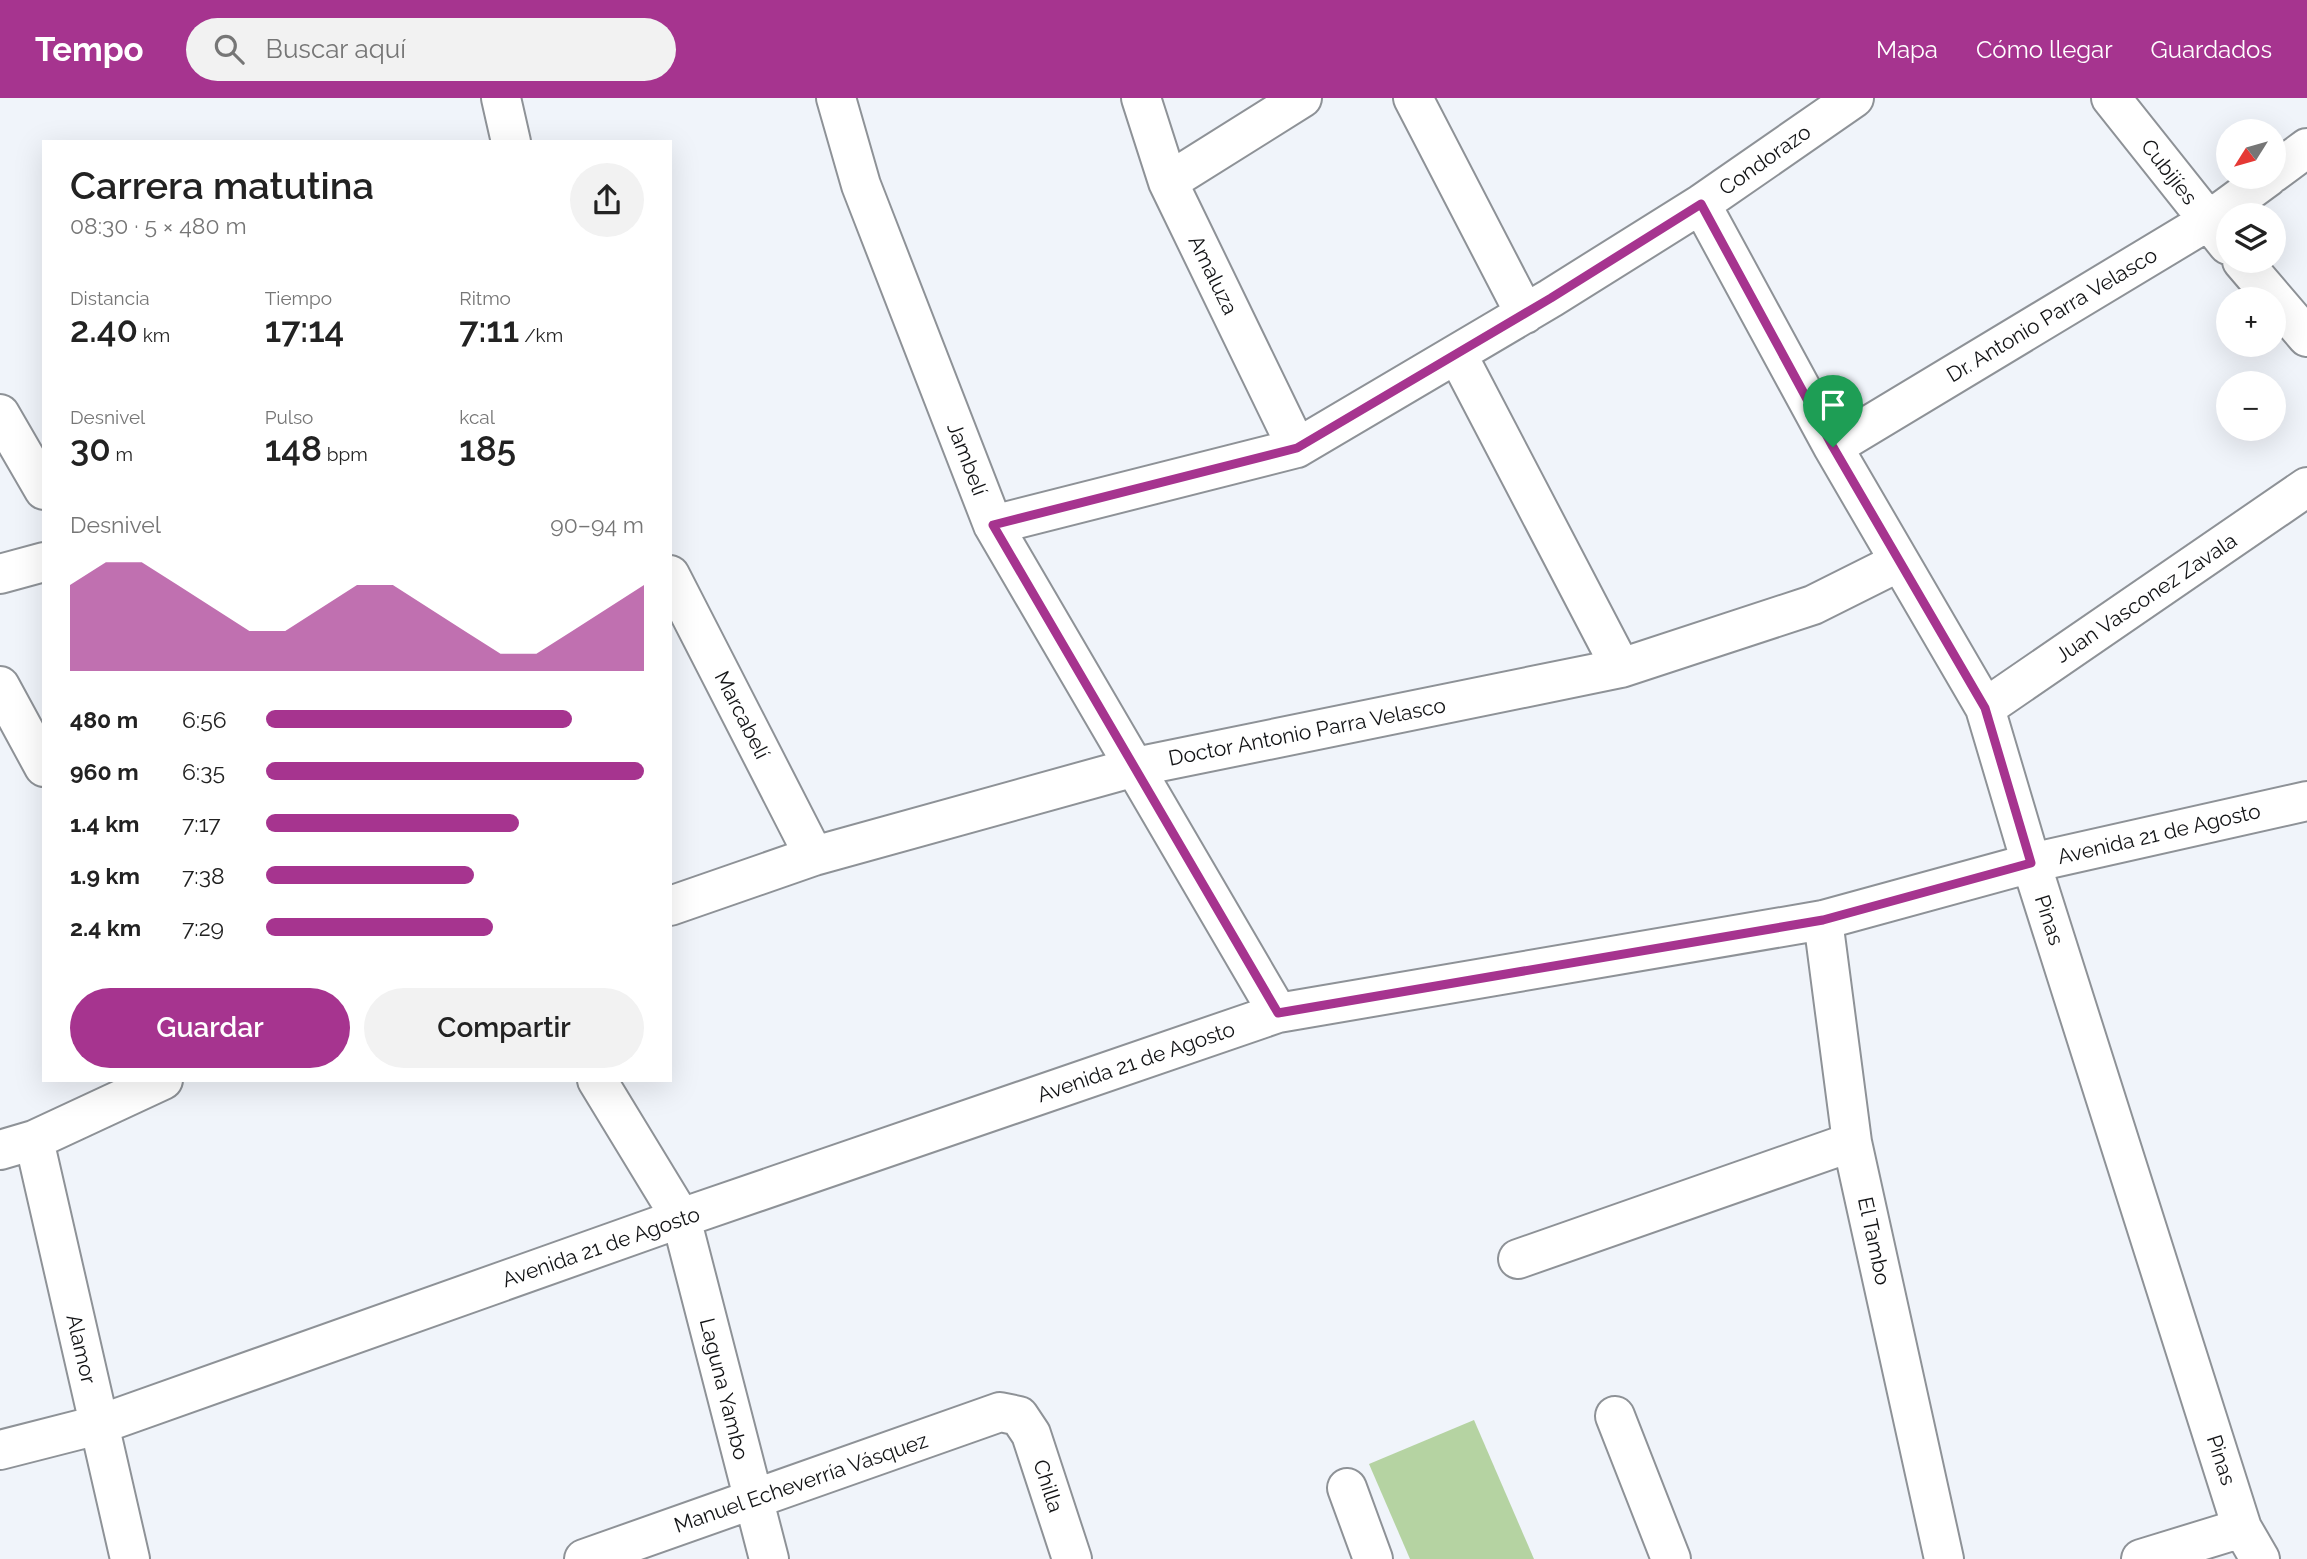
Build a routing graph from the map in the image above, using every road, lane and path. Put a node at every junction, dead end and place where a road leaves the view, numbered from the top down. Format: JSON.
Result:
{"nodes":[{"id":1,"x":501,"y":98,"type":"edge"},
{"id":2,"x":836,"y":98,"type":"edge"},
{"id":3,"x":1141,"y":98,"type":"edge"},
{"id":4,"x":1303,"y":98,"type":"edge"},
{"id":5,"x":1413,"y":98,"type":"edge"},
{"id":6,"x":1854,"y":98,"type":"edge"},
{"id":7,"x":2111,"y":98,"type":"edge"},
{"id":8,"x":511,"y":140,"type":"edge"},
{"id":9,"x":2307,"y":148,"type":"edge"},
{"id":10,"x":2286,"y":163,"type":"edge"},
{"id":11,"x":1168,"y":182,"type":"junction"},
{"id":12,"x":2256,"y":189,"type":"edge"},
{"id":13,"x":2244,"y":203,"type":"edge"},
{"id":14,"x":1701,"y":204,"type":"junction"},
{"id":15,"x":2216,"y":230,"type":"edge"},
{"id":16,"x":2216,"y":234,"type":"edge"},
{"id":17,"x":2252,"y":273,"type":"edge"},
{"id":18,"x":1525,"y":314,"type":"junction"},
{"id":19,"x":2307,"y":337,"type":"edge"},
{"id":20,"x":1457,"y":354,"type":"junction"},
{"id":21,"x":0,"y":414,"type":"edge"},
{"id":22,"x":1833,"y":447,"type":"junction"},
{"id":23,"x":1297,"y":448,"type":"junction"},
{"id":24,"x":42,"y":487,"type":"edge"},
{"id":25,"x":2307,"y":487,"type":"edge"},
{"id":26,"x":993,"y":525,"type":"junction"},
{"id":27,"x":1899,"y":562,"type":"junction"},
{"id":28,"x":42,"y":563,"type":"edge"},
{"id":29,"x":0,"y":574,"type":"edge"},
{"id":30,"x":672,"y":579,"type":"edge"},
{"id":31,"x":1621,"y":668,"type":"junction"},
{"id":32,"x":0,"y":686,"type":"edge"},
{"id":33,"x":1985,"y":708,"type":"junction"},
{"id":34,"x":42,"y":763,"type":"edge"},
{"id":35,"x":1135,"y":767,"type":"junction"},
{"id":36,"x":2307,"y":801,"type":"edge"},
{"id":37,"x":814,"y":856,"type":"junction"},
{"id":38,"x":2031,"y":863,"type":"junction"},
{"id":39,"x":672,"y":905,"type":"edge"},
{"id":40,"x":1823,"y":920,"type":"junction"},
{"id":41,"x":1278,"y":1013,"type":"junction"},
{"id":42,"x":159,"y":1082,"type":"edge"},
{"id":43,"x":598,"y":1082,"type":"edge"},
{"id":44,"x":1852,"y":1142,"type":"junction"},
{"id":45,"x":17,"y":1145,"type":"edge"},
{"id":46,"x":681,"y":1219,"type":"junction"},
{"id":47,"x":1518,"y":1259,"type":"dead end"},
{"id":48,"x":1019,"y":1416,"type":"joint"},
{"id":49,"x":1615,"y":1416,"type":"dead end"},
{"id":50,"x":98,"y":1424,"type":"junction"},
{"id":51,"x":0,"y":1450,"type":"edge"},
{"id":52,"x":1347,"y":1488,"type":"dead end"},
{"id":53,"x":753,"y":1501,"type":"junction"},
{"id":54,"x":2251,"y":1543,"type":"edge"},
{"id":55,"x":130,"y":1559,"type":"edge"},
{"id":56,"x":584,"y":1559,"type":"edge"},
{"id":57,"x":769,"y":1559,"type":"edge"},
{"id":58,"x":1072,"y":1559,"type":"edge"},
{"id":59,"x":1373,"y":1559,"type":"edge"},
{"id":60,"x":1671,"y":1559,"type":"edge"},
{"id":61,"x":1944,"y":1559,"type":"edge"},
{"id":62,"x":2141,"y":1559,"type":"edge"}],
"edges":[{"from":1,"to":8,"type":"street"},
{"from":2,"to":26,"type":"street","name":"Jambelí"},
{"from":3,"to":11,"type":"street","name":"Amaluza"},
{"from":4,"to":11,"type":"street"},
{"from":5,"to":18,"type":"street"},
{"from":6,"to":14,"type":"street","name":"Condorazo"},
{"from":7,"to":15,"type":"street","name":"Cubijíes"},
{"from":9,"to":10,"type":"street"},
{"from":11,"to":23,"type":"street","name":"Amaluza"},
{"from":12,"to":13,"type":"street","name":"Dr. Antonio Parra Velasco"},
{"from":14,"to":18,"type":"street","name":"Condorazo"},
{"from":14,"to":22,"type":"street","name":"Pinas"},
{"from":16,"to":22,"type":"street","name":"Dr. Antonio Parra Velasco"},
{"from":17,"to":19,"type":"street"},
{"from":18,"to":20,"type":"street","name":"Condorazo"},
{"from":20,"to":23,"type":"street","name":"Condorazo"},
{"from":20,"to":31,"type":"street"},
{"from":21,"to":24,"type":"street"},
{"from":22,"to":27,"type":"street","name":"Pinas"},
{"from":23,"to":26,"type":"street","name":"Condorazo"},
{"from":25,"to":33,"type":"street","name":"Juan Vasconez Zavala"},
{"from":26,"to":35,"type":"street","name":"Jambelí"},
{"from":27,"to":31,"type":"street","name":"Doctor Antonio Parra Velasco"},
{"from":27,"to":33,"type":"street","name":"Pinas"},
{"from":28,"to":29,"type":"street"},
{"from":30,"to":37,"type":"street","name":"Marcabelí"},
{"from":31,"to":35,"type":"street","name":"Doctor Antonio Parra Velasco"},
{"from":32,"to":34,"type":"street"},
{"from":33,"to":38,"type":"street","name":"Pinas"},
{"from":35,"to":37,"type":"street","name":"Doctor Antonio Parra Velasco"},
{"from":35,"to":41,"type":"street","name":"Jambelí"},
{"from":36,"to":38,"type":"street","name":"Avenida 21 de Agosto"},
{"from":37,"to":39,"type":"street","name":"Doctor Antonio Parra Velasco"},
{"from":38,"to":40,"type":"street","name":"Avenida 21 de Agosto"},
{"from":38,"to":54,"type":"street","name":"Pinas"},
{"from":40,"to":41,"type":"street","name":"Avenida 21 de Agosto"},
{"from":40,"to":44,"type":"street","name":"El Tambo"},
{"from":41,"to":46,"type":"street","name":"Avenida 21 de Agosto"},
{"from":42,"to":45,"type":"street"},
{"from":43,"to":46,"type":"street","name":"Laguna Yambo"},
{"from":44,"to":47,"type":"street"},
{"from":44,"to":61,"type":"street","name":"El Tambo"},
{"from":45,"to":50,"type":"street","name":"Alamor"},
{"from":46,"to":50,"type":"street","name":"Avenida 21 de Agosto"},
{"from":46,"to":53,"type":"street","name":"Laguna Yambo"},
{"from":48,"to":53,"type":"street","name":"Manuel Echeverría Vásquez"},
{"from":48,"to":58,"type":"street","name":"Chilla"},
{"from":49,"to":60,"type":"street"},
{"from":50,"to":51,"type":"street","name":"Avenida 21 de Agosto"},
{"from":50,"to":55,"type":"street","name":"Alamor"},
{"from":52,"to":59,"type":"street"},
{"from":53,"to":56,"type":"street","name":"Manuel Echeverría Vásquez"},
{"from":53,"to":57,"type":"street","name":"Laguna Yambo"},
{"from":54,"to":62,"type":"street"}]}
